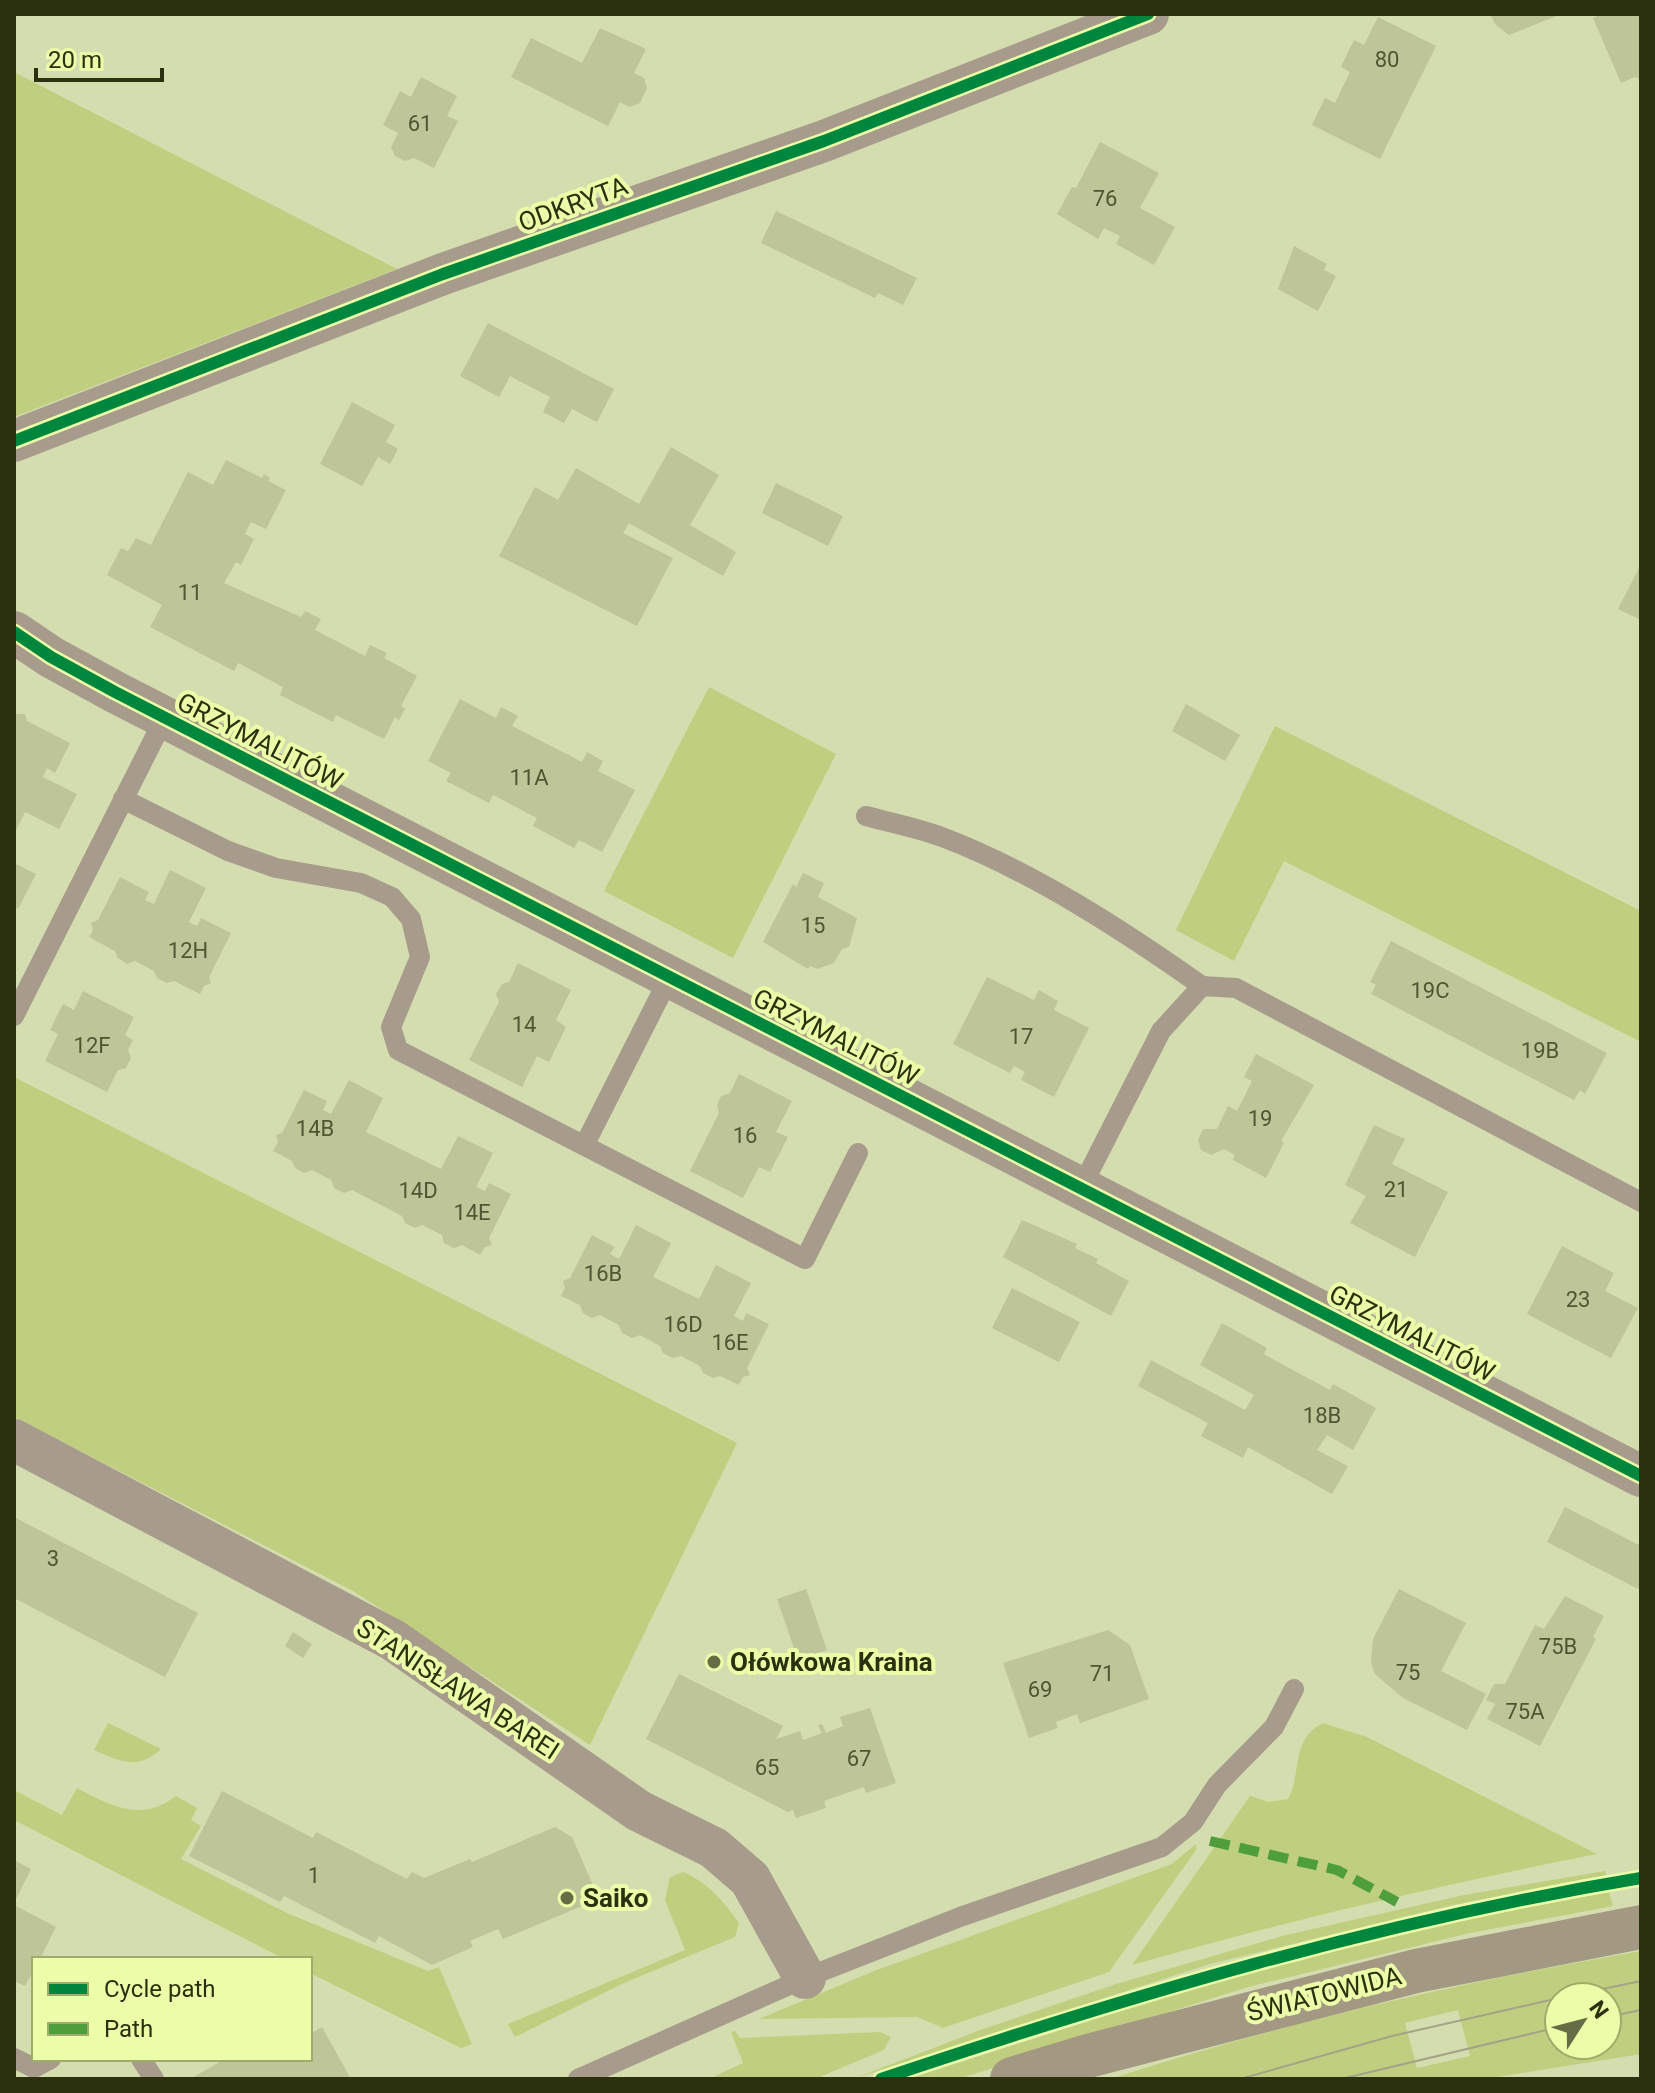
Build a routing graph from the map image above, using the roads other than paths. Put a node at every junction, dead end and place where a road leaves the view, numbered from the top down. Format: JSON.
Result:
{"nodes":[{"id":1,"x":1148,"y":14,"type":"edge"},
{"id":2,"x":14,"y":441,"type":"edge"},
{"id":3,"x":14,"y":632,"type":"edge"},
{"id":4,"x":165,"y":717,"type":"junction"},
{"id":5,"x":123,"y":799,"type":"junction"},
{"id":6,"x":866,"y":816,"type":"dead end"},
{"id":7,"x":670,"y":976,"type":"junction"},
{"id":8,"x":1202,"y":986,"type":"junction"},
{"id":9,"x":14,"y":1016,"type":"edge"},
{"id":10,"x":585,"y":1144,"type":"junction"},
{"id":11,"x":858,"y":1153,"type":"dead end"},
{"id":12,"x":1081,"y":1188,"type":"junction"},
{"id":13,"x":1641,"y":1202,"type":"edge"},
{"id":14,"x":14,"y":1440,"type":"edge"},
{"id":15,"x":1641,"y":1476,"type":"edge"},
{"id":16,"x":1294,"y":1689,"type":"dead end"},
{"id":17,"x":1641,"y":1927,"type":"edge"},
{"id":18,"x":805,"y":1978,"type":"junction"},
{"id":19,"x":14,"y":2058,"type":"edge"},
{"id":20,"x":142,"y":2061,"type":"edge"},
{"id":21,"x":38,"y":2069,"type":"edge"},
{"id":22,"x":154,"y":2079,"type":"edge"},
{"id":23,"x":578,"y":2079,"type":"edge"},
{"id":24,"x":1012,"y":2079,"type":"edge"}],
"edges":[{"from":1,"to":2,"type":"street","name":"ODKRYTA"},
{"from":3,"to":4,"type":"street","name":"GRZYMALITÓW"},
{"from":4,"to":5,"type":"lane"},
{"from":4,"to":7,"type":"street","name":"GRZYMALITÓW"},
{"from":5,"to":9,"type":"lane"},
{"from":5,"to":10,"type":"lane"},
{"from":6,"to":8,"type":"lane"},
{"from":7,"to":10,"type":"lane"},
{"from":7,"to":12,"type":"street","name":"GRZYMALITÓW"},
{"from":8,"to":12,"type":"lane"},
{"from":8,"to":13,"type":"lane"},
{"from":10,"to":11,"type":"lane"},
{"from":12,"to":15,"type":"street","name":"GRZYMALITÓW"},
{"from":14,"to":18,"type":"street","name":"STANISŁAWA BAREI"},
{"from":16,"to":18,"type":"lane"},
{"from":17,"to":24,"type":"street","name":"ŚWIATOWIDA"},
{"from":18,"to":23,"type":"lane"},
{"from":19,"to":21,"type":"lane"},
{"from":20,"to":22,"type":"lane"}]}
